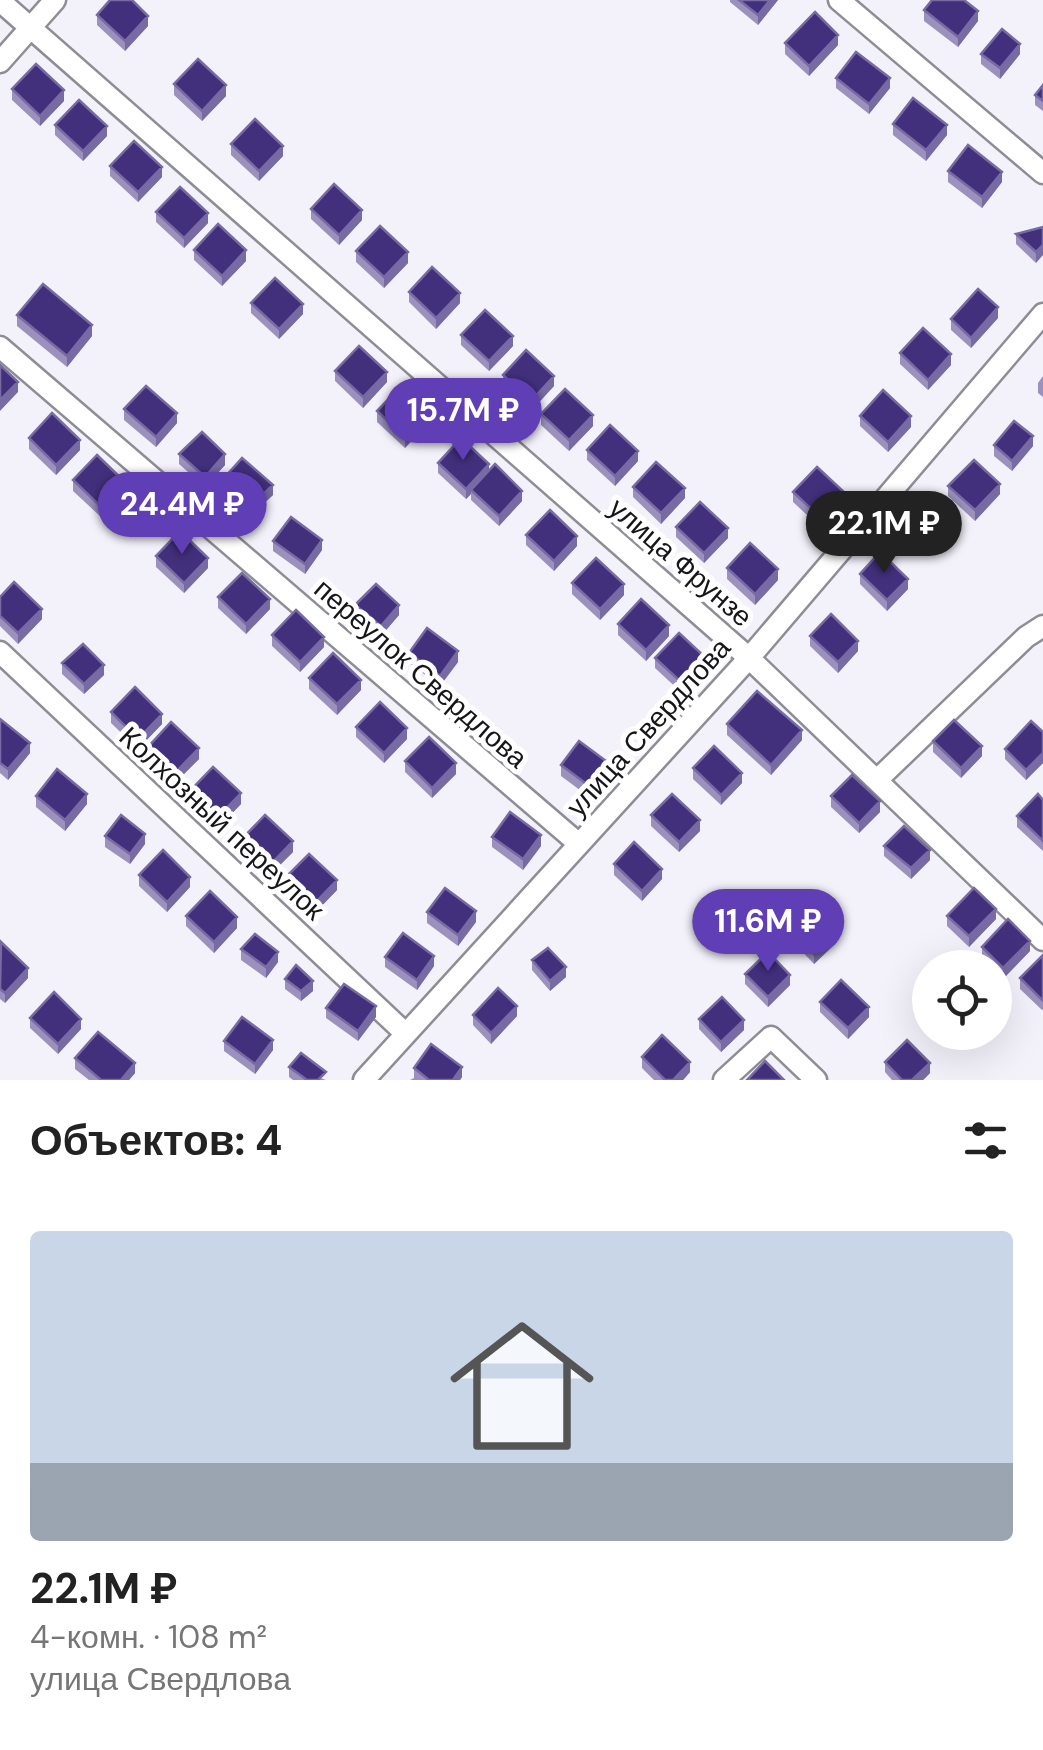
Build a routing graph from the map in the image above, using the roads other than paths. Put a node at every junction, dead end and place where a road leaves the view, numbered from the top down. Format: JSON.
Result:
{"nodes":[{"id":1,"x":56,"y":0,"type":"edge"},
{"id":2,"x":839,"y":0,"type":"edge"},
{"id":3,"x":0,"y":1,"type":"edge"},
{"id":4,"x":30,"y":28,"type":"junction"},
{"id":5,"x":0,"y":62,"type":"edge"},
{"id":6,"x":1043,"y":173,"type":"edge"},
{"id":7,"x":1043,"y":314,"type":"edge"},
{"id":8,"x":0,"y":348,"type":"edge"},
{"id":9,"x":1043,"y":626,"type":"edge"},
{"id":10,"x":0,"y":652,"type":"edge"},
{"id":11,"x":749,"y":658,"type":"junction"},
{"id":12,"x":877,"y":780,"type":"junction"},
{"id":13,"x":579,"y":844,"type":"junction"},
{"id":14,"x":1043,"y":940,"type":"edge"},
{"id":15,"x":406,"y":1034,"type":"junction"},
{"id":16,"x":364,"y":1080,"type":"edge"},
{"id":17,"x":724,"y":1080,"type":"edge"},
{"id":18,"x":816,"y":1080,"type":"edge"}],
"edges":[{"from":1,"to":4,"type":"street"},
{"from":2,"to":6,"type":"street"},
{"from":3,"to":4,"type":"street","name":"улица Фрунзе"},
{"from":4,"to":5,"type":"street"},
{"from":4,"to":11,"type":"street","name":"улица Фрунзе"},
{"from":7,"to":11,"type":"street","name":"улица Свердлова"},
{"from":8,"to":13,"type":"street","name":"переулок Свердлова"},
{"from":9,"to":12,"type":"street"},
{"from":10,"to":15,"type":"street","name":"Колхозный переулок"},
{"from":11,"to":12,"type":"street","name":"улица Фрунзе"},
{"from":11,"to":13,"type":"street","name":"улица Свердлова"},
{"from":12,"to":14,"type":"street","name":"улица Фрунзе"},
{"from":13,"to":15,"type":"street","name":"улица Свердлова"},
{"from":15,"to":16,"type":"street","name":"улица Свердлова"},
{"from":17,"to":18,"type":"street"}]}
